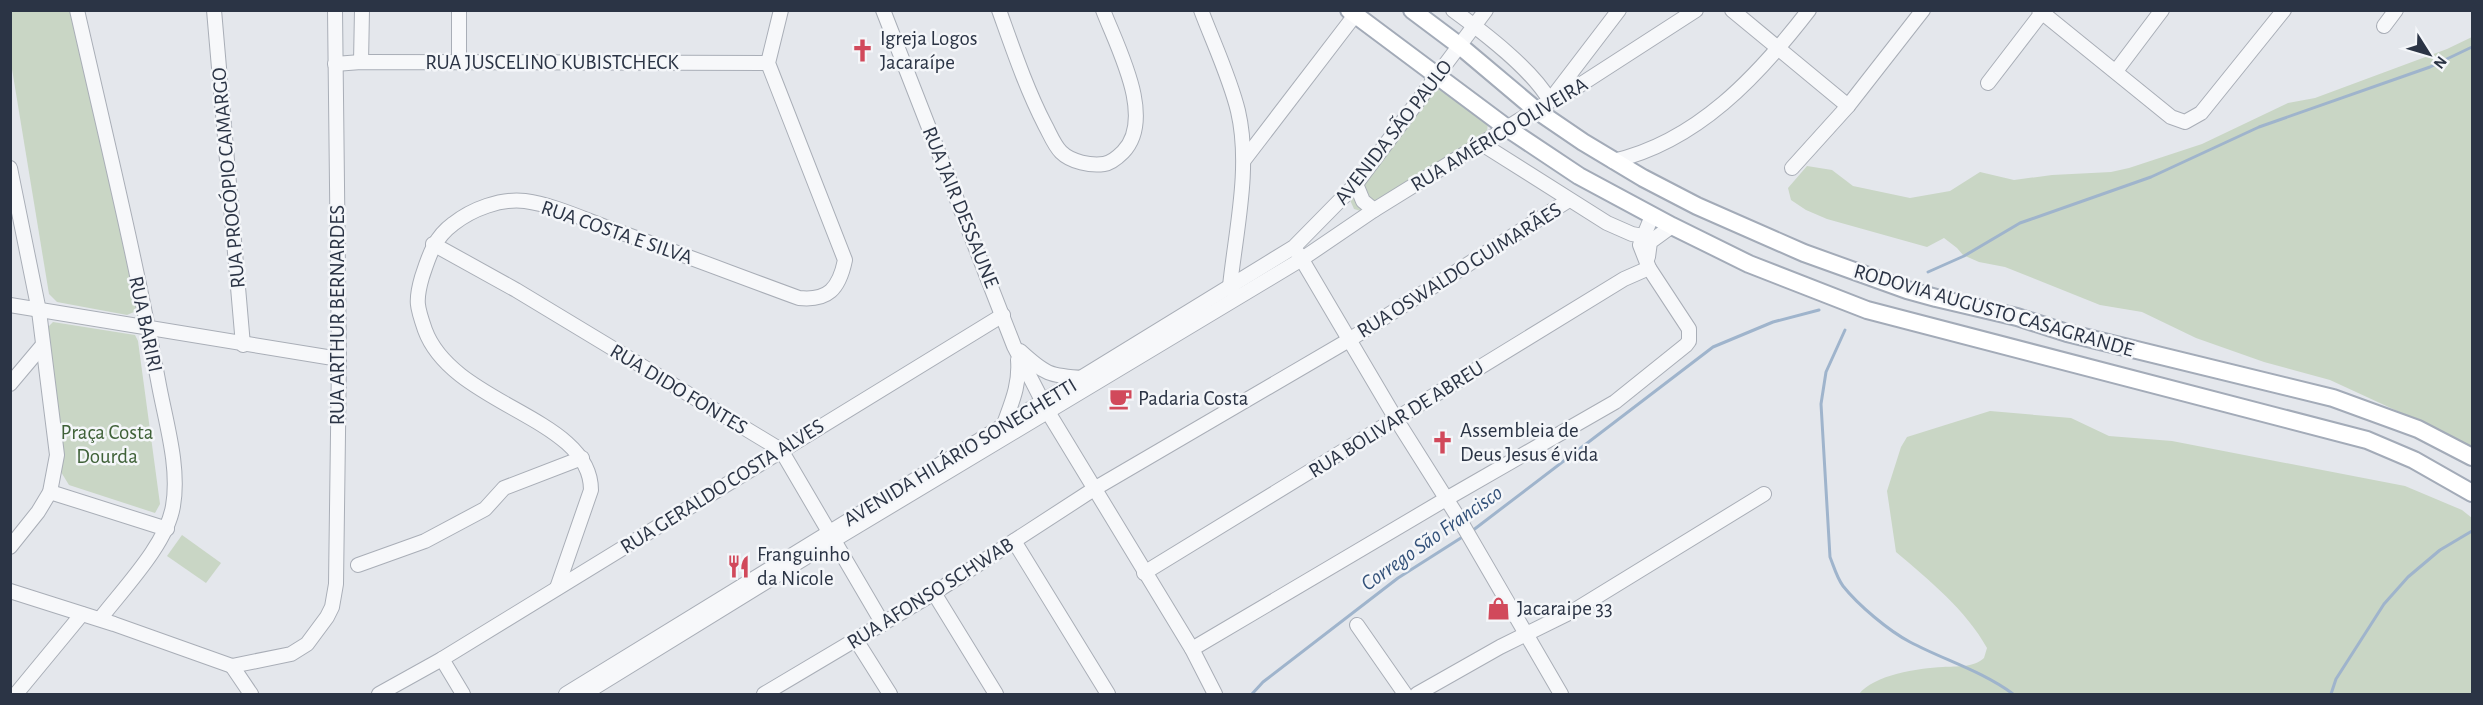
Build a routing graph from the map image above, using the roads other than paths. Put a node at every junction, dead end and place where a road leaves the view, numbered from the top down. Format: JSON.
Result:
{"nodes":[{"id":1,"x":77,"y":10,"type":"edge"},
{"id":2,"x":214,"y":10,"type":"edge"},
{"id":3,"x":362,"y":10,"type":"edge"},
{"id":4,"x":459,"y":10,"type":"edge"},
{"id":5,"x":781,"y":10,"type":"edge"},
{"id":6,"x":883,"y":10,"type":"edge"},
{"id":7,"x":999,"y":10,"type":"edge"},
{"id":8,"x":1103,"y":10,"type":"edge"},
{"id":9,"x":1201,"y":10,"type":"edge"},
{"id":10,"x":1412,"y":10,"type":"edge"},
{"id":11,"x":1453,"y":10,"type":"edge"},
{"id":12,"x":1486,"y":10,"type":"edge"},
{"id":13,"x":1619,"y":10,"type":"edge"},
{"id":14,"x":1696,"y":10,"type":"edge"},
{"id":15,"x":1732,"y":10,"type":"edge"},
{"id":16,"x":1809,"y":10,"type":"edge"},
{"id":17,"x":1923,"y":10,"type":"edge"},
{"id":18,"x":2162,"y":10,"type":"edge"},
{"id":19,"x":2284,"y":10,"type":"edge"},
{"id":20,"x":2396,"y":10,"type":"edge"},
{"id":21,"x":333,"y":11,"type":"edge"},
{"id":22,"x":2042,"y":11,"type":"edge"},
{"id":23,"x":1352,"y":13,"type":"edge"},
{"id":24,"x":1474,"y":26,"type":"junction"},
{"id":25,"x":2384,"y":26,"type":"dead end"},
{"id":26,"x":1460,"y":46,"type":"junction"},
{"id":27,"x":1779,"y":49,"type":"junction"},
{"id":28,"x":361,"y":62,"type":"junction"},
{"id":29,"x":459,"y":62,"type":"junction"},
{"id":30,"x":768,"y":63,"type":"junction"},
{"id":31,"x":335,"y":64,"type":"junction"},
{"id":32,"x":2116,"y":70,"type":"junction"},
{"id":33,"x":1437,"y":77,"type":"junction"},
{"id":34,"x":1989,"y":83,"type":"dead end"},
{"id":35,"x":1543,"y":106,"type":"junction"},
{"id":36,"x":1848,"y":106,"type":"junction"},
{"id":37,"x":1508,"y":128,"type":"junction"},
{"id":38,"x":1482,"y":144,"type":"junction"},
{"id":39,"x":1244,"y":160,"type":"junction"},
{"id":40,"x":1613,"y":161,"type":"junction"},
{"id":41,"x":10,"y":168,"type":"edge"},
{"id":42,"x":1792,"y":168,"type":"dead end"},
{"id":43,"x":1356,"y":184,"type":"junction"},
{"id":44,"x":1569,"y":200,"type":"junction"},
{"id":45,"x":1374,"y":210,"type":"junction"},
{"id":46,"x":1653,"y":216,"type":"junction"},
{"id":47,"x":1672,"y":226,"type":"junction"},
{"id":48,"x":1644,"y":241,"type":"junction"},
{"id":49,"x":433,"y":244,"type":"junction"},
{"id":50,"x":1294,"y":247,"type":"junction"},
{"id":51,"x":1302,"y":259,"type":"junction"},
{"id":52,"x":1648,"y":266,"type":"junction"},
{"id":53,"x":1233,"y":292,"type":"junction"},
{"id":54,"x":10,"y":305,"type":"edge"},
{"id":55,"x":39,"y":311,"type":"junction"},
{"id":56,"x":1003,"y":315,"type":"junction"},
{"id":57,"x":149,"y":330,"type":"junction"},
{"id":58,"x":1348,"y":340,"type":"junction"},
{"id":59,"x":243,"y":345,"type":"junction"},
{"id":60,"x":1147,"y":345,"type":"junction"},
{"id":61,"x":42,"y":346,"type":"junction"},
{"id":62,"x":1016,"y":349,"type":"junction"},
{"id":63,"x":339,"y":359,"type":"junction"},
{"id":64,"x":1084,"y":378,"type":"junction"},
{"id":65,"x":10,"y":384,"type":"edge"},
{"id":66,"x":1045,"y":407,"type":"junction"},
{"id":67,"x":1395,"y":420,"type":"junction"},
{"id":68,"x":1004,"y":424,"type":"junction"},
{"id":69,"x":781,"y":450,"type":"junction"},
{"id":70,"x":2472,"y":457,"type":"edge"},
{"id":71,"x":582,"y":458,"type":"junction"},
{"id":72,"x":1094,"y":489,"type":"junction"},
{"id":73,"x":50,"y":492,"type":"junction"},
{"id":74,"x":2472,"y":493,"type":"edge"},
{"id":75,"x":1764,"y":494,"type":"dead end"},
{"id":76,"x":1446,"y":499,"type":"junction"},
{"id":77,"x":167,"y":529,"type":"junction"},
{"id":78,"x":831,"y":536,"type":"junction"},
{"id":79,"x":1014,"y":541,"type":"junction"},
{"id":80,"x":10,"y":547,"type":"edge"},
{"id":81,"x":358,"y":565,"type":"dead end"},
{"id":82,"x":1144,"y":573,"type":"junction"},
{"id":83,"x":749,"y":587,"type":"junction"},
{"id":84,"x":557,"y":588,"type":"junction"},
{"id":85,"x":10,"y":591,"type":"edge"},
{"id":86,"x":934,"y":593,"type":"junction"},
{"id":87,"x":82,"y":614,"type":"junction"},
{"id":88,"x":100,"y":619,"type":"junction"},
{"id":89,"x":884,"y":624,"type":"junction"},
{"id":90,"x":1357,"y":625,"type":"dead end"},
{"id":91,"x":1525,"y":634,"type":"junction"},
{"id":92,"x":856,"y":640,"type":"junction"},
{"id":93,"x":1192,"y":649,"type":"junction"},
{"id":94,"x":442,"y":659,"type":"junction"},
{"id":95,"x":232,"y":666,"type":"junction"},
{"id":96,"x":772,"y":693,"type":"edge"},
{"id":97,"x":16,"y":694,"type":"edge"},
{"id":98,"x":251,"y":694,"type":"edge"},
{"id":99,"x":379,"y":694,"type":"edge"},
{"id":100,"x":463,"y":694,"type":"edge"},
{"id":101,"x":566,"y":694,"type":"edge"},
{"id":102,"x":584,"y":694,"type":"edge"},
{"id":103,"x":890,"y":694,"type":"edge"},
{"id":104,"x":996,"y":694,"type":"edge"},
{"id":105,"x":1108,"y":694,"type":"edge"},
{"id":106,"x":1215,"y":694,"type":"edge"},
{"id":107,"x":1405,"y":694,"type":"edge"},
{"id":108,"x":1417,"y":694,"type":"edge"},
{"id":109,"x":1561,"y":694,"type":"edge"}],
"edges":[{"from":1,"to":57,"type":"street","name":"RUA BARIRI"},
{"from":2,"to":59,"type":"street","name":"RUA PROCÓPIO CAMARGO"},
{"from":3,"to":28,"type":"street"},
{"from":4,"to":29,"type":"street"},
{"from":5,"to":30,"type":"street"},
{"from":6,"to":56,"type":"street","name":"RUA JAIR DESSAUNE"},
{"from":7,"to":8,"type":"street"},
{"from":9,"to":39,"type":"street"},
{"from":10,"to":26,"type":"main road","name":"RODOVIA AUGUSTO CASAGRANDE"},
{"from":11,"to":24,"type":"street"},
{"from":12,"to":24,"type":"street","name":"AVENIDA SÃO PAULO"},
{"from":13,"to":35,"type":"street"},
{"from":14,"to":35,"type":"street","name":"RUA AMÉRICO OLIVEIRA"},
{"from":15,"to":27,"type":"street"},
{"from":16,"to":27,"type":"street"},
{"from":17,"to":36,"type":"street"},
{"from":18,"to":32,"type":"street"},
{"from":19,"to":32,"type":"street"},
{"from":20,"to":25,"type":"street"},
{"from":21,"to":31,"type":"street","name":"RUA ARTHUR BERNARDES"},
{"from":22,"to":32,"type":"street"},
{"from":22,"to":34,"type":"street"},
{"from":23,"to":33,"type":"main road"},
{"from":23,"to":39,"type":"street"},
{"from":24,"to":26,"type":"street","name":"AVENIDA SÃO PAULO"},
{"from":24,"to":35,"type":"street"},
{"from":26,"to":33,"type":"street","name":"AVENIDA SÃO PAULO"},
{"from":26,"to":35,"type":"main road","name":"RODOVIA AUGUSTO CASAGRANDE"},
{"from":27,"to":36,"type":"street"},
{"from":27,"to":40,"type":"street"},
{"from":28,"to":29,"type":"street","name":"RUA JUSCELINO KUBISTCHECK"},
{"from":28,"to":31,"type":"street","name":"RUA JUSCELINO KUBISTCHECK"},
{"from":29,"to":30,"type":"street","name":"RUA JUSCELINO KUBISTCHECK"},
{"from":30,"to":49,"type":"street","name":"RUA COSTA E SILVA"},
{"from":31,"to":63,"type":"street","name":"RUA ARTHUR BERNARDES"},
{"from":33,"to":37,"type":"main road"},
{"from":33,"to":43,"type":"street","name":"AVENIDA SÃO PAULO"},
{"from":35,"to":37,"type":"street","name":"RUA AMÉRICO OLIVEIRA"},
{"from":35,"to":40,"type":"main road","name":"RODOVIA AUGUSTO CASAGRANDE"},
{"from":36,"to":42,"type":"street"},
{"from":37,"to":38,"type":"street","name":"RUA AMÉRICO OLIVEIRA"},
{"from":37,"to":46,"type":"main road"},
{"from":38,"to":44,"type":"street"},
{"from":38,"to":45,"type":"street","name":"RUA AMÉRICO OLIVEIRA"},
{"from":39,"to":53,"type":"street"},
{"from":40,"to":70,"type":"main road","name":"RODOVIA AUGUSTO CASAGRANDE"},
{"from":41,"to":55,"type":"street"},
{"from":43,"to":45,"type":"street"},
{"from":43,"to":50,"type":"street","name":"AVENIDA SÃO PAULO"},
{"from":44,"to":48,"type":"street"},
{"from":44,"to":58,"type":"street","name":"RUA OSWALDO GUIMARÃES"},
{"from":45,"to":51,"type":"street","name":"RUA AMÉRICO OLIVEIRA"},
{"from":46,"to":47,"type":"main road"},
{"from":46,"to":48,"type":"street"},
{"from":47,"to":48,"type":"street"},
{"from":47,"to":74,"type":"main road"},
{"from":48,"to":52,"type":"street"},
{"from":49,"to":69,"type":"street","name":"RUA DIDO FONTES"},
{"from":49,"to":71,"type":"street","name":"RUA COSTA E SILVA"},
{"from":50,"to":51,"type":"street"},
{"from":50,"to":53,"type":"street","name":"AVENIDA HILÁRIO SONEGHETTI"},
{"from":51,"to":53,"type":"street","name":"AVENIDA HILÁRIO SONEGHETTI"},
{"from":51,"to":58,"type":"street"},
{"from":52,"to":67,"type":"street","name":"RUA BOLIVAR DE ABREU"},
{"from":52,"to":76,"type":"street"},
{"from":53,"to":60,"type":"street","name":"AVENIDA HILÁRIO SONEGHETTI"},
{"from":54,"to":55,"type":"street"},
{"from":55,"to":57,"type":"street"},
{"from":55,"to":61,"type":"street"},
{"from":56,"to":62,"type":"street","name":"RUA JAIR DESSAUNE"},
{"from":56,"to":69,"type":"street","name":"RUA GERALDO COSTA ALVES"},
{"from":57,"to":59,"type":"street"},
{"from":57,"to":77,"type":"street","name":"RUA BARIRI"},
{"from":58,"to":67,"type":"street"},
{"from":58,"to":72,"type":"street","name":"RUA OSWALDO GUIMARÃES"},
{"from":59,"to":63,"type":"street"},
{"from":60,"to":64,"type":"street","name":"AVENIDA HILÁRIO SONEGHETTI"},
{"from":60,"to":66,"type":"street","name":"AVENIDA HILÁRIO SONEGHETTI"},
{"from":61,"to":65,"type":"street"},
{"from":61,"to":73,"type":"street"},
{"from":62,"to":64,"type":"street"},
{"from":62,"to":66,"type":"street","name":"RUA JAIR DESSAUNE"},
{"from":62,"to":68,"type":"street"},
{"from":63,"to":95,"type":"street","name":"RUA ARTHUR BERNARDES"},
{"from":64,"to":66,"type":"street","name":"AVENIDA HILÁRIO SONEGHETTI"},
{"from":66,"to":68,"type":"street","name":"AVENIDA HILÁRIO SONEGHETTI"},
{"from":66,"to":72,"type":"street","name":"RUA JAIR DESSAUNE"},
{"from":66,"to":78,"type":"street","name":"AVENIDA HILÁRIO SONEGHETTI"},
{"from":67,"to":76,"type":"street"},
{"from":67,"to":82,"type":"street","name":"RUA BOLIVAR DE ABREU"},
{"from":68,"to":78,"type":"street","name":"AVENIDA HILÁRIO SONEGHETTI"},
{"from":69,"to":78,"type":"street","name":"RUA DIDO FONTES"},
{"from":69,"to":84,"type":"street","name":"RUA GERALDO COSTA ALVES"},
{"from":71,"to":81,"type":"street"},
{"from":71,"to":84,"type":"street","name":"RUA COSTA E SILVA"},
{"from":72,"to":79,"type":"street","name":"RUA AFONSO SCHWAB"},
{"from":72,"to":82,"type":"street","name":"RUA JAIR DESSAUNE"},
{"from":73,"to":77,"type":"street"},
{"from":73,"to":80,"type":"street"},
{"from":75,"to":91,"type":"street"},
{"from":76,"to":91,"type":"street"},
{"from":76,"to":93,"type":"street"},
{"from":77,"to":88,"type":"street","name":"RUA BARIRI"},
{"from":78,"to":83,"type":"street","name":"AVENIDA HILÁRIO SONEGHETTI"},
{"from":78,"to":89,"type":"street","name":"RUA DIDO FONTES"},
{"from":79,"to":86,"type":"street","name":"RUA AFONSO SCHWAB"},
{"from":79,"to":105,"type":"street"},
{"from":82,"to":93,"type":"street","name":"RUA JAIR DESSAUNE"},
{"from":83,"to":101,"type":"street","name":"AVENIDA HILÁRIO SONEGHETTI"},
{"from":83,"to":102,"type":"street","name":"AVENIDA HILÁRIO SONEGHETTI"},
{"from":84,"to":94,"type":"street","name":"RUA GERALDO COSTA ALVES"},
{"from":85,"to":87,"type":"street"},
{"from":86,"to":89,"type":"street","name":"RUA AFONSO SCHWAB"},
{"from":86,"to":104,"type":"street"},
{"from":87,"to":88,"type":"street"},
{"from":87,"to":97,"type":"street"},
{"from":88,"to":95,"type":"street"},
{"from":89,"to":92,"type":"street","name":"RUA AFONSO SCHWAB"},
{"from":90,"to":107,"type":"street"},
{"from":91,"to":108,"type":"street"},
{"from":91,"to":109,"type":"street"},
{"from":92,"to":96,"type":"street","name":"RUA AFONSO SCHWAB"},
{"from":92,"to":103,"type":"street"},
{"from":93,"to":106,"type":"street","name":"RUA JAIR DESSAUNE"},
{"from":94,"to":99,"type":"street","name":"RUA GERALDO COSTA ALVES"},
{"from":94,"to":100,"type":"street"},
{"from":95,"to":98,"type":"street"}]}
